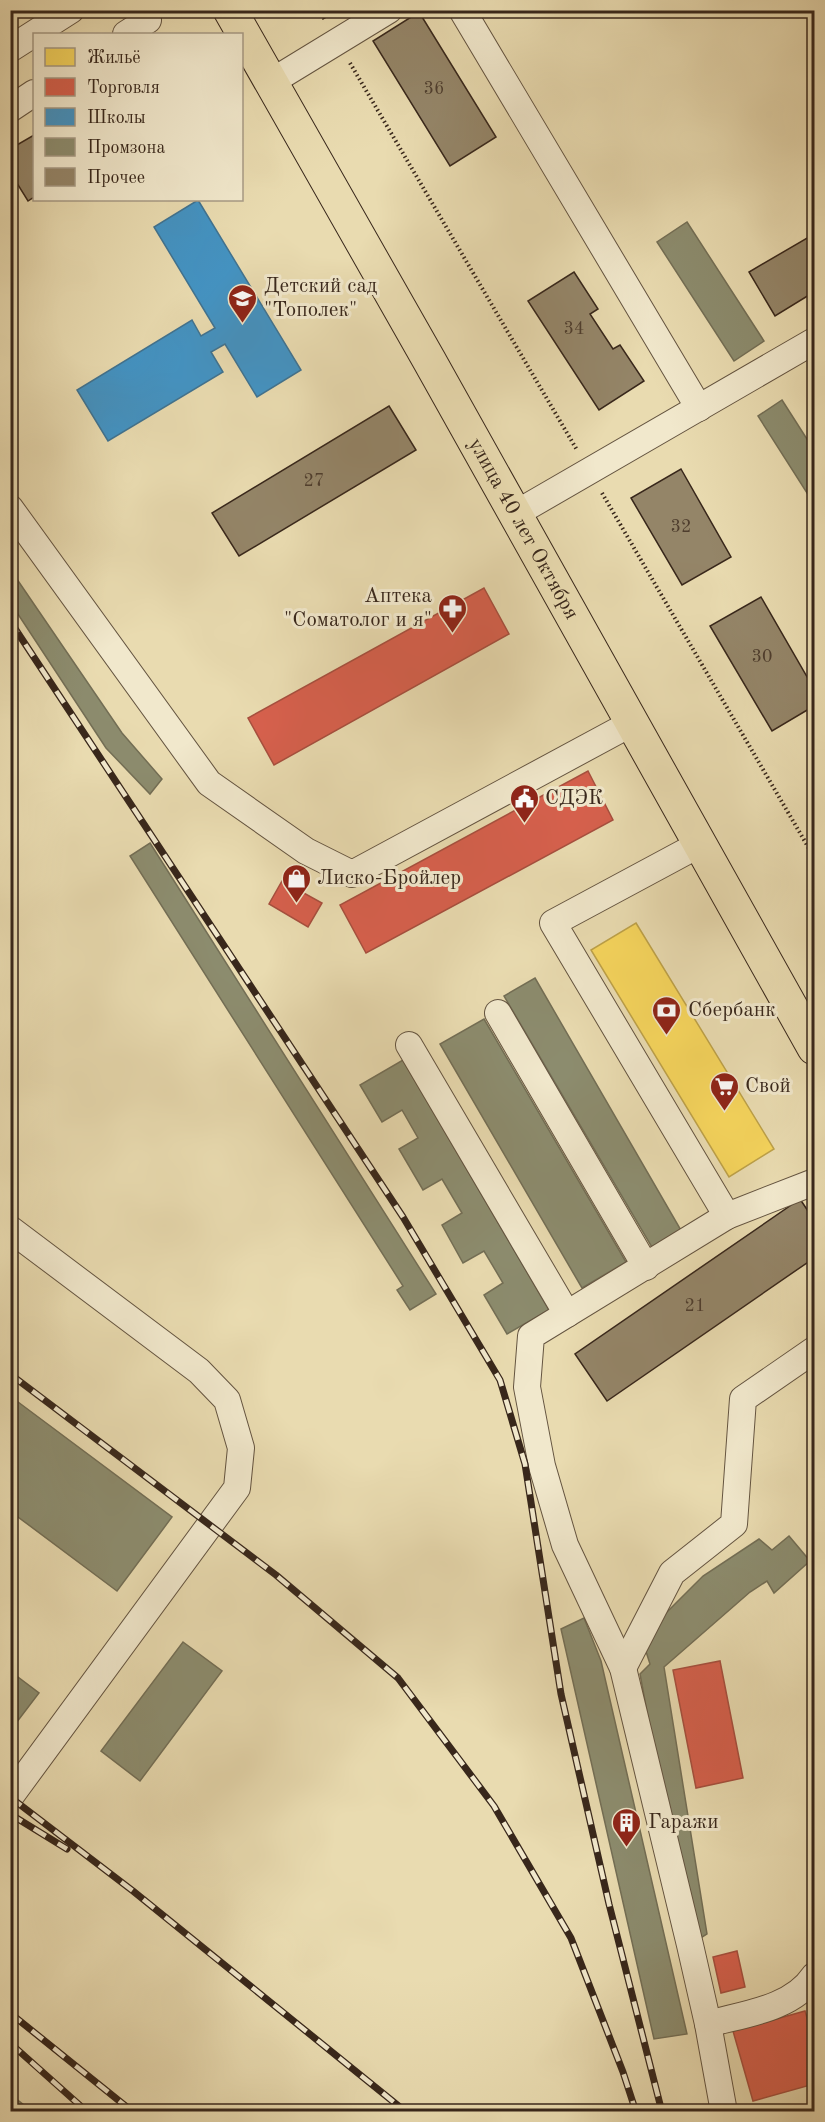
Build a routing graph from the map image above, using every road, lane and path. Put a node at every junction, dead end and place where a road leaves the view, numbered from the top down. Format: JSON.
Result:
{"nodes":[{"id":1,"x":71,"y":10,"type":"edge"},
{"id":2,"x":143,"y":10,"type":"edge"},
{"id":3,"x":230,"y":10,"type":"edge"},
{"id":4,"x":319,"y":10,"type":"edge"},
{"id":5,"x":389,"y":10,"type":"edge"},
{"id":6,"x":462,"y":10,"type":"edge"},
{"id":7,"x":325,"y":21,"type":"dead end"},
{"id":8,"x":35,"y":33,"type":"edge"},
{"id":9,"x":128,"y":33,"type":"edge"},
{"id":10,"x":33,"y":34,"type":"edge"},
{"id":11,"x":10,"y":49,"type":"edge"},
{"id":12,"x":349,"y":62,"type":"dead end"},
{"id":13,"x":271,"y":82,"type":"junction"},
{"id":14,"x":33,"y":94,"type":"edge"},
{"id":15,"x":10,"y":109,"type":"edge"},
{"id":16,"x":814,"y":341,"type":"edge"},
{"id":17,"x":699,"y":408,"type":"junction"},
{"id":18,"x":590,"y":471,"type":"junction"},
{"id":19,"x":10,"y":508,"type":"edge"},
{"id":20,"x":516,"y":514,"type":"junction"},
{"id":21,"x":632,"y":723,"type":"junction"},
{"id":22,"x":700,"y":844,"type":"junction"},
{"id":23,"x":814,"y":857,"type":"edge"},
{"id":24,"x":498,"y":1013,"type":"dead end"},
{"id":25,"x":409,"y":1045,"type":"dead end"},
{"id":26,"x":814,"y":1048,"type":"edge"},
{"id":27,"x":814,"y":1182,"type":"edge"},
{"id":28,"x":727,"y":1216,"type":"junction"},
{"id":29,"x":10,"y":1229,"type":"edge"},
{"id":30,"x":646,"y":1267,"type":"junction"},
{"id":31,"x":567,"y":1314,"type":"junction"},
{"id":32,"x":814,"y":1350,"type":"edge"},
{"id":33,"x":623,"y":1668,"type":"junction"},
{"id":34,"x":10,"y":1797,"type":"edge"},
{"id":35,"x":814,"y":1976,"type":"edge"},
{"id":36,"x":708,"y":2024,"type":"junction"},
{"id":37,"x":724,"y":2112,"type":"edge"}],
"edges":[{"from":1,"to":8,"type":"street"},
{"from":2,"to":9,"type":"street"},
{"from":3,"to":13,"type":"main road","name":"улица 40 лет Октября"},
{"from":4,"to":7,"type":"path"},
{"from":5,"to":13,"type":"street"},
{"from":6,"to":17,"type":"street"},
{"from":10,"to":11,"type":"street"},
{"from":12,"to":18,"type":"path"},
{"from":13,"to":20,"type":"main road","name":"улица 40 лет Октября"},
{"from":14,"to":15,"type":"street"},
{"from":16,"to":17,"type":"street"},
{"from":17,"to":18,"type":"street"},
{"from":18,"to":20,"type":"street"},
{"from":18,"to":23,"type":"path"},
{"from":19,"to":21,"type":"street"},
{"from":20,"to":21,"type":"main road","name":"улица 40 лет Октября"},
{"from":21,"to":22,"type":"main road","name":"улица 40 лет Октября"},
{"from":22,"to":26,"type":"main road","name":"улица 40 лет Октября"},
{"from":22,"to":28,"type":"street"},
{"from":24,"to":30,"type":"street"},
{"from":25,"to":31,"type":"street"},
{"from":27,"to":28,"type":"street"},
{"from":28,"to":30,"type":"street"},
{"from":29,"to":34,"type":"street"},
{"from":30,"to":31,"type":"street"},
{"from":31,"to":33,"type":"street"},
{"from":32,"to":33,"type":"street"},
{"from":33,"to":36,"type":"street"},
{"from":35,"to":36,"type":"street"},
{"from":36,"to":37,"type":"street"}]}
